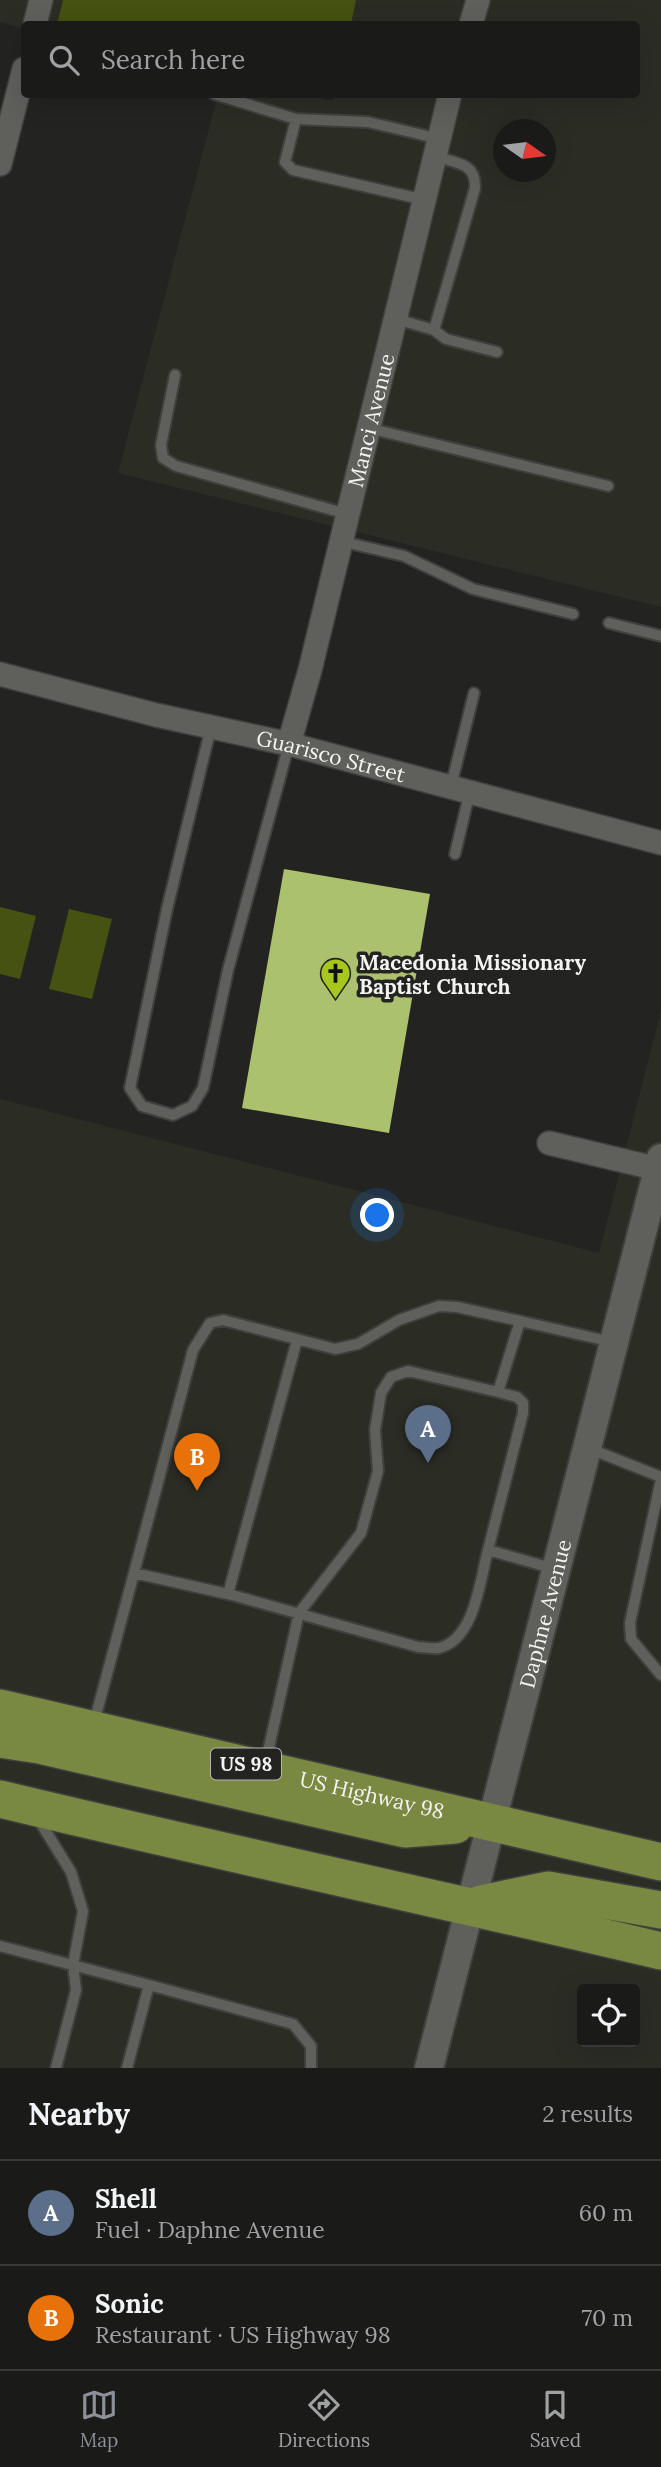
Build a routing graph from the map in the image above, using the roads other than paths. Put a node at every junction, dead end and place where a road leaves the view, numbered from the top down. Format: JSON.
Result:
{"nodes":[{"id":1,"x":41,"y":0,"type":"edge"},
{"id":2,"x":478,"y":0,"type":"edge"},
{"id":3,"x":36,"y":21,"type":"edge"},
{"id":4,"x":472,"y":21,"type":"edge"},
{"id":5,"x":21,"y":81,"type":"edge"},
{"id":6,"x":227,"y":98,"type":"edge"},
{"id":7,"x":449,"y":98,"type":"edge"},
{"id":8,"x":296,"y":119,"type":"junction"},
{"id":9,"x":438,"y":148,"type":"junction"},
{"id":10,"x":0,"y":164,"type":"edge"},
{"id":11,"x":425,"y":200,"type":"junction"},
{"id":12,"x":396,"y":319,"type":"junction"},
{"id":13,"x":434,"y":330,"type":"junction"},
{"id":14,"x":497,"y":352,"type":"dead end"},
{"id":15,"x":175,"y":375,"type":"dead end"},
{"id":16,"x":368,"y":428,"type":"junction"},
{"id":17,"x":608,"y":486,"type":"dead end"},
{"id":18,"x":347,"y":513,"type":"junction"},
{"id":19,"x":340,"y":541,"type":"junction"},
{"id":20,"x":573,"y":614,"type":"dead end"},
{"id":21,"x":609,"y":623,"type":"dead end"},
{"id":22,"x":661,"y":636,"type":"edge"},
{"id":23,"x":0,"y":674,"type":"edge"},
{"id":24,"x":474,"y":693,"type":"dead end"},
{"id":25,"x":211,"y":727,"type":"junction"},
{"id":26,"x":289,"y":744,"type":"junction"},
{"id":27,"x":461,"y":789,"type":"junction"},
{"id":28,"x":661,"y":843,"type":"edge"},
{"id":29,"x":455,"y":854,"type":"dead end"},
{"id":30,"x":549,"y":1143,"type":"dead end"},
{"id":31,"x":660,"y":1163,"type":"edge"},
{"id":32,"x":520,"y":1321,"type":"junction"},
{"id":33,"x":297,"y":1340,"type":"junction"},
{"id":34,"x":615,"y":1343,"type":"junction"},
{"id":35,"x":498,"y":1392,"type":"junction"},
{"id":36,"x":588,"y":1448,"type":"junction"},
{"id":37,"x":661,"y":1478,"type":"edge"},
{"id":38,"x":488,"y":1550,"type":"junction"},
{"id":39,"x":557,"y":1569,"type":"junction"},
{"id":40,"x":134,"y":1573,"type":"junction"},
{"id":41,"x":228,"y":1594,"type":"junction"},
{"id":42,"x":299,"y":1613,"type":"junction"},
{"id":43,"x":661,"y":1675,"type":"edge"},
{"id":44,"x":0,"y":1708,"type":"edge"},
{"id":45,"x":93,"y":1730,"type":"junction"},
{"id":46,"x":0,"y":1739,"type":"edge"},
{"id":47,"x":264,"y":1768,"type":"junction"},
{"id":48,"x":15,"y":1802,"type":"edge"},
{"id":49,"x":491,"y":1822,"type":"junction"},
{"id":50,"x":661,"y":1862,"type":"edge"},
{"id":51,"x":470,"y":1906,"type":"junction"},
{"id":52,"x":661,"y":1910,"type":"edge"},
{"id":53,"x":0,"y":1946,"type":"edge"},
{"id":54,"x":661,"y":1951,"type":"edge"},
{"id":55,"x":73,"y":1965,"type":"junction"},
{"id":56,"x":149,"y":1985,"type":"junction"},
{"id":57,"x":56,"y":2068,"type":"edge"},
{"id":58,"x":127,"y":2068,"type":"edge"},
{"id":59,"x":311,"y":2068,"type":"edge"},
{"id":60,"x":429,"y":2068,"type":"edge"}],
"edges":[{"from":1,"to":3,"type":"street"},
{"from":2,"to":4,"type":"street"},
{"from":5,"to":10,"type":"street"},
{"from":6,"to":8,"type":"lane"},
{"from":7,"to":9,"type":"street","name":"Manci Avenue"},
{"from":8,"to":9,"type":"lane"},
{"from":8,"to":11,"type":"lane"},
{"from":9,"to":11,"type":"street","name":"Manci Avenue"},
{"from":9,"to":13,"type":"lane"},
{"from":11,"to":12,"type":"street","name":"Manci Avenue"},
{"from":12,"to":13,"type":"lane"},
{"from":12,"to":16,"type":"street","name":"Manci Avenue"},
{"from":13,"to":14,"type":"lane"},
{"from":15,"to":18,"type":"lane"},
{"from":16,"to":17,"type":"lane"},
{"from":16,"to":18,"type":"street","name":"Manci Avenue"},
{"from":18,"to":19,"type":"street","name":"Manci Avenue"},
{"from":19,"to":20,"type":"lane"},
{"from":19,"to":26,"type":"street","name":"Manci Avenue"},
{"from":21,"to":22,"type":"lane"},
{"from":23,"to":25,"type":"street","name":"Guarisco Street"},
{"from":24,"to":27,"type":"lane"},
{"from":25,"to":26,"type":"street","name":"Guarisco Street"},
{"from":25,"to":26,"type":"lane"},
{"from":26,"to":27,"type":"street","name":"Guarisco Street"},
{"from":27,"to":28,"type":"street","name":"Guarisco Street"},
{"from":27,"to":29,"type":"lane"},
{"from":30,"to":31,"type":"street"},
{"from":31,"to":34,"type":"street","name":"Daphne Avenue"},
{"from":32,"to":33,"type":"lane"},
{"from":32,"to":34,"type":"lane"},
{"from":32,"to":35,"type":"lane"},
{"from":33,"to":40,"type":"lane"},
{"from":33,"to":41,"type":"lane"},
{"from":34,"to":36,"type":"street","name":"Daphne Avenue"},
{"from":35,"to":38,"type":"lane"},
{"from":35,"to":42,"type":"lane"},
{"from":36,"to":37,"type":"lane"},
{"from":36,"to":39,"type":"street","name":"Daphne Avenue"},
{"from":37,"to":43,"type":"lane"},
{"from":38,"to":39,"type":"lane"},
{"from":38,"to":42,"type":"lane"},
{"from":39,"to":49,"type":"street","name":"Daphne Avenue"},
{"from":40,"to":41,"type":"lane"},
{"from":40,"to":45,"type":"lane"},
{"from":41,"to":42,"type":"lane"},
{"from":42,"to":47,"type":"lane"},
{"from":44,"to":45,"type":"main road","name":"US Highway 98","number":"US 98"},
{"from":45,"to":47,"type":"main road","name":"US Highway 98","number":"US 98"},
{"from":46,"to":49,"type":"main road","number":"US 98"},
{"from":47,"to":49,"type":"main road","name":"US Highway 98","number":"US 98"},
{"from":48,"to":51,"type":"main road"},
{"from":48,"to":55,"type":"lane"},
{"from":49,"to":50,"type":"main road","name":"US Highway 98","number":"US 98"},
{"from":49,"to":51,"type":"street","name":"Daphne Avenue"},
{"from":51,"to":52,"type":"main road"},
{"from":51,"to":54,"type":"main road"},
{"from":51,"to":60,"type":"street","name":"Daphne Avenue"},
{"from":53,"to":55,"type":"lane"},
{"from":55,"to":56,"type":"lane"},
{"from":55,"to":57,"type":"lane"},
{"from":56,"to":58,"type":"lane"},
{"from":56,"to":59,"type":"lane"}]}
